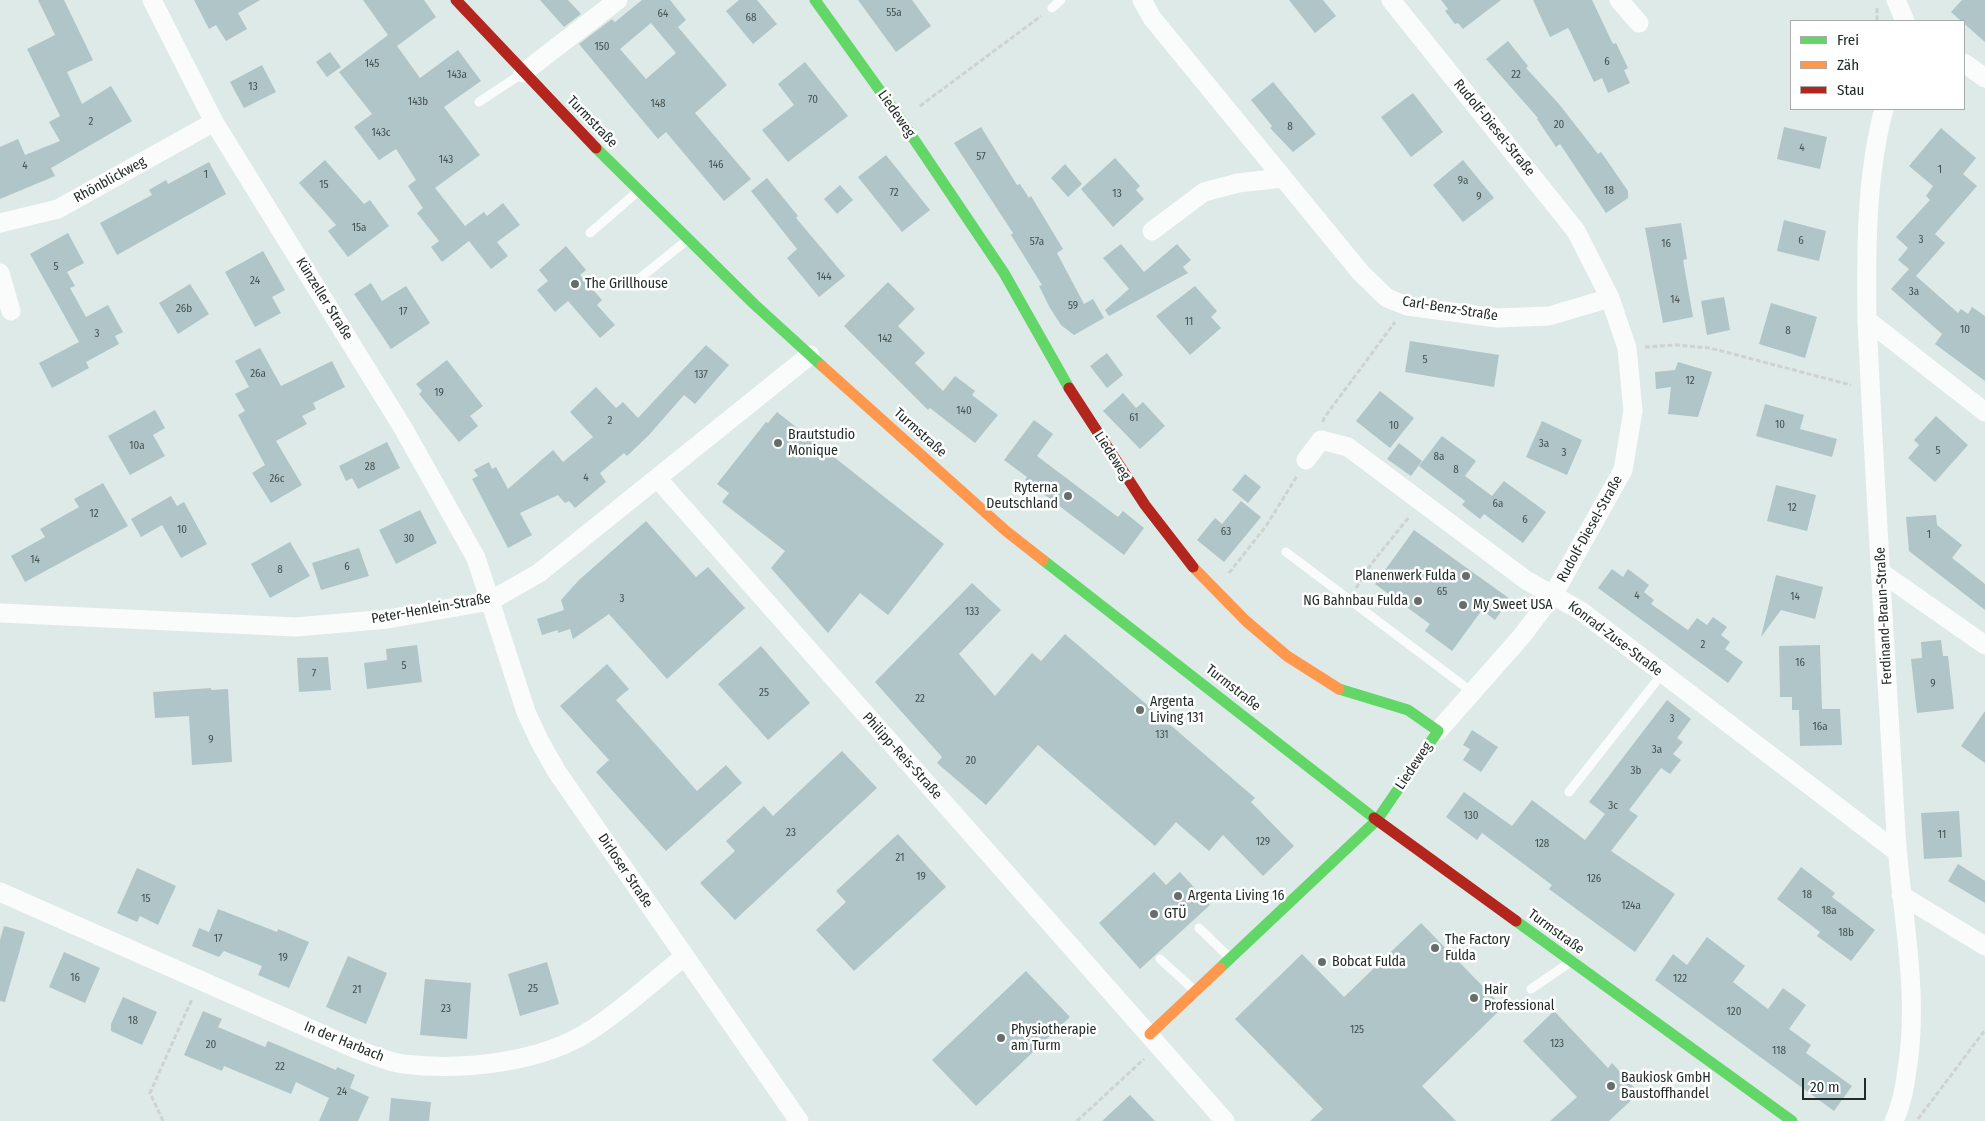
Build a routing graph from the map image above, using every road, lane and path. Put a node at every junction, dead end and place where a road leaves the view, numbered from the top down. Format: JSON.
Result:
{"nodes":[{"id":1,"x":152,"y":0,"type":"edge"},
{"id":2,"x":456,"y":0,"type":"edge"},
{"id":3,"x":618,"y":0,"type":"edge"},
{"id":4,"x":815,"y":0,"type":"edge"},
{"id":5,"x":1061,"y":0,"type":"edge"},
{"id":6,"x":1142,"y":0,"type":"edge"},
{"id":7,"x":1391,"y":0,"type":"edge"},
{"id":8,"x":1619,"y":0,"type":"edge"},
{"id":9,"x":1896,"y":0,"type":"edge"},
{"id":10,"x":1052,"y":8,"type":"joint"},
{"id":11,"x":1905,"y":20,"type":"edge"},
{"id":12,"x":1639,"y":23,"type":"dead end"},
{"id":13,"x":1965,"y":63,"type":"edge"},
{"id":14,"x":523,"y":73,"type":"junction"},
{"id":15,"x":1985,"y":78,"type":"edge"},
{"id":16,"x":479,"y":102,"type":"dead end"},
{"id":17,"x":1884,"y":110,"type":"edge"},
{"id":18,"x":901,"y":120,"type":"junction"},
{"id":19,"x":214,"y":122,"type":"junction"},
{"id":20,"x":1283,"y":178,"type":"junction"},
{"id":21,"x":639,"y":191,"type":"junction"},
{"id":22,"x":0,"y":223,"type":"edge"},
{"id":23,"x":1152,"y":231,"type":"dead end"},
{"id":24,"x":590,"y":233,"type":"dead end"},
{"id":25,"x":688,"y":239,"type":"junction"},
{"id":26,"x":0,"y":273,"type":"edge"},
{"id":27,"x":635,"y":282,"type":"dead end"},
{"id":28,"x":1610,"y":298,"type":"junction"},
{"id":29,"x":1408,"y":306,"type":"junction"},
{"id":30,"x":11,"y":311,"type":"dead end"},
{"id":31,"x":1868,"y":320,"type":"junction"},
{"id":32,"x":1627,"y":348,"type":"junction"},
{"id":33,"x":810,"y":356,"type":"junction"},
{"id":34,"x":1849,"y":385,"type":"dead end"},
{"id":35,"x":1985,"y":412,"type":"edge"},
{"id":36,"x":1321,"y":440,"type":"junction"},
{"id":37,"x":1306,"y":460,"type":"joint"},
{"id":38,"x":657,"y":478,"type":"junction"},
{"id":39,"x":1422,"y":503,"type":"junction"},
{"id":40,"x":1286,"y":552,"type":"dead end"},
{"id":41,"x":1882,"y":573,"type":"junction"},
{"id":42,"x":1214,"y":591,"type":"junction"},
{"id":43,"x":1553,"y":595,"type":"junction"},
{"id":44,"x":1349,"y":599,"type":"junction"},
{"id":45,"x":490,"y":602,"type":"junction"},
{"id":46,"x":0,"y":613,"type":"edge"},
{"id":47,"x":1985,"y":645,"type":"edge"},
{"id":48,"x":1662,"y":674,"type":"junction"},
{"id":49,"x":1472,"y":692,"type":"junction"},
{"id":50,"x":1438,"y":731,"type":"junction"},
{"id":51,"x":1569,"y":792,"type":"dead end"},
{"id":52,"x":1377,"y":820,"type":"junction"},
{"id":53,"x":1897,"y":852,"type":"junction"},
{"id":54,"x":0,"y":892,"type":"edge"},
{"id":55,"x":1901,"y":895,"type":"junction"},
{"id":56,"x":1199,"y":928,"type":"dead end"},
{"id":57,"x":1985,"y":946,"type":"edge"},
{"id":58,"x":684,"y":958,"type":"junction"},
{"id":59,"x":1160,"y":958,"type":"dead end"},
{"id":60,"x":1230,"y":958,"type":"junction"},
{"id":61,"x":1571,"y":962,"type":"junction"},
{"id":62,"x":200,"y":980,"type":"junction"},
{"id":63,"x":1532,"y":989,"type":"dead end"},
{"id":64,"x":1195,"y":991,"type":"junction"},
{"id":65,"x":1985,"y":1030,"type":"edge"},
{"id":66,"x":1154,"y":1039,"type":"junction"},
{"id":67,"x":163,"y":1121,"type":"edge"},
{"id":68,"x":799,"y":1121,"type":"edge"},
{"id":69,"x":1078,"y":1121,"type":"edge"},
{"id":70,"x":1225,"y":1121,"type":"edge"},
{"id":71,"x":1792,"y":1121,"type":"edge"},
{"id":72,"x":1894,"y":1121,"type":"edge"},
{"id":73,"x":1916,"y":1121,"type":"edge"}],
"edges":[{"from":1,"to":19,"type":"street","name":"Künzeller Straße"},
{"from":2,"to":14,"type":"main road","name":"Turmstraße"},
{"from":3,"to":14,"type":"street"},
{"from":4,"to":18,"type":"main road","name":"Liedeweg"},
{"from":5,"to":10,"type":"lane"},
{"from":6,"to":20,"type":"street","name":"Carl-Benz-Straße"},
{"from":7,"to":28,"type":"street","name":"Rudolf-Diesel-Straße"},
{"from":8,"to":12,"type":"street"},
{"from":9,"to":11,"type":"street"},
{"from":10,"to":18,"type":"path"},
{"from":13,"to":15,"type":"street"},
{"from":14,"to":16,"type":"lane"},
{"from":14,"to":21,"type":"main road","name":"Turmstraße"},
{"from":17,"to":31,"type":"street","name":"Ferdinand-Braun-Straße"},
{"from":18,"to":42,"type":"main road","name":"Liedeweg"},
{"from":19,"to":22,"type":"street","name":"Rhönblickweg"},
{"from":19,"to":45,"type":"street","name":"Künzeller Straße"},
{"from":20,"to":23,"type":"street"},
{"from":20,"to":29,"type":"street","name":"Carl-Benz-Straße"},
{"from":21,"to":24,"type":"lane"},
{"from":21,"to":25,"type":"main road","name":"Turmstraße"},
{"from":25,"to":27,"type":"lane"},
{"from":25,"to":33,"type":"main road","name":"Turmstraße"},
{"from":26,"to":30,"type":"street"},
{"from":28,"to":29,"type":"street","name":"Carl-Benz-Straße"},
{"from":28,"to":32,"type":"street","name":"Rudolf-Diesel-Straße"},
{"from":29,"to":36,"type":"path"},
{"from":31,"to":35,"type":"street"},
{"from":31,"to":41,"type":"street","name":"Ferdinand-Braun-Straße"},
{"from":32,"to":34,"type":"path"},
{"from":32,"to":43,"type":"street","name":"Rudolf-Diesel-Straße"},
{"from":33,"to":38,"type":"street","name":"Peter-Henlein-Straße"},
{"from":33,"to":52,"type":"main road","name":"Turmstraße"},
{"from":36,"to":37,"type":"street"},
{"from":36,"to":39,"type":"street","name":"Konrad-Zuse-Straße"},
{"from":37,"to":42,"type":"path"},
{"from":38,"to":45,"type":"street","name":"Peter-Henlein-Straße"},
{"from":38,"to":66,"type":"street","name":"Philipp-Reis-Straße"},
{"from":39,"to":43,"type":"street","name":"Konrad-Zuse-Straße"},
{"from":39,"to":44,"type":"path"},
{"from":40,"to":44,"type":"lane"},
{"from":41,"to":47,"type":"street"},
{"from":41,"to":53,"type":"street","name":"Ferdinand-Braun-Straße"},
{"from":42,"to":50,"type":"main road","name":"Liedeweg"},
{"from":43,"to":48,"type":"street","name":"Konrad-Zuse-Straße"},
{"from":43,"to":49,"type":"street","name":"Rudolf-Diesel-Straße"},
{"from":44,"to":49,"type":"lane"},
{"from":45,"to":46,"type":"street","name":"Peter-Henlein-Straße"},
{"from":45,"to":58,"type":"street","name":"Dirloser Straße"},
{"from":48,"to":51,"type":"lane"},
{"from":48,"to":53,"type":"street","name":"Konrad-Zuse-Straße"},
{"from":49,"to":50,"type":"street","name":"Rudolf-Diesel-Straße"},
{"from":50,"to":52,"type":"main road","name":"Liedeweg"},
{"from":52,"to":60,"type":"main road"},
{"from":52,"to":61,"type":"main road","name":"Turmstraße"},
{"from":53,"to":55,"type":"street","name":"Ferdinand-Braun-Straße"},
{"from":54,"to":62,"type":"street","name":"In der Harbach"},
{"from":55,"to":57,"type":"street"},
{"from":55,"to":72,"type":"street","name":"Ferdinand-Braun-Straße"},
{"from":56,"to":60,"type":"lane"},
{"from":58,"to":62,"type":"street","name":"In der Harbach"},
{"from":58,"to":68,"type":"street","name":"Dirloser Straße"},
{"from":59,"to":64,"type":"lane"},
{"from":60,"to":64,"type":"main road"},
{"from":61,"to":63,"type":"lane"},
{"from":61,"to":71,"type":"main road","name":"Turmstraße"},
{"from":62,"to":67,"type":"path"},
{"from":64,"to":66,"type":"main road"},
{"from":65,"to":73,"type":"path"},
{"from":66,"to":69,"type":"path"},
{"from":66,"to":70,"type":"street","name":"Philipp-Reis-Straße"}]}
